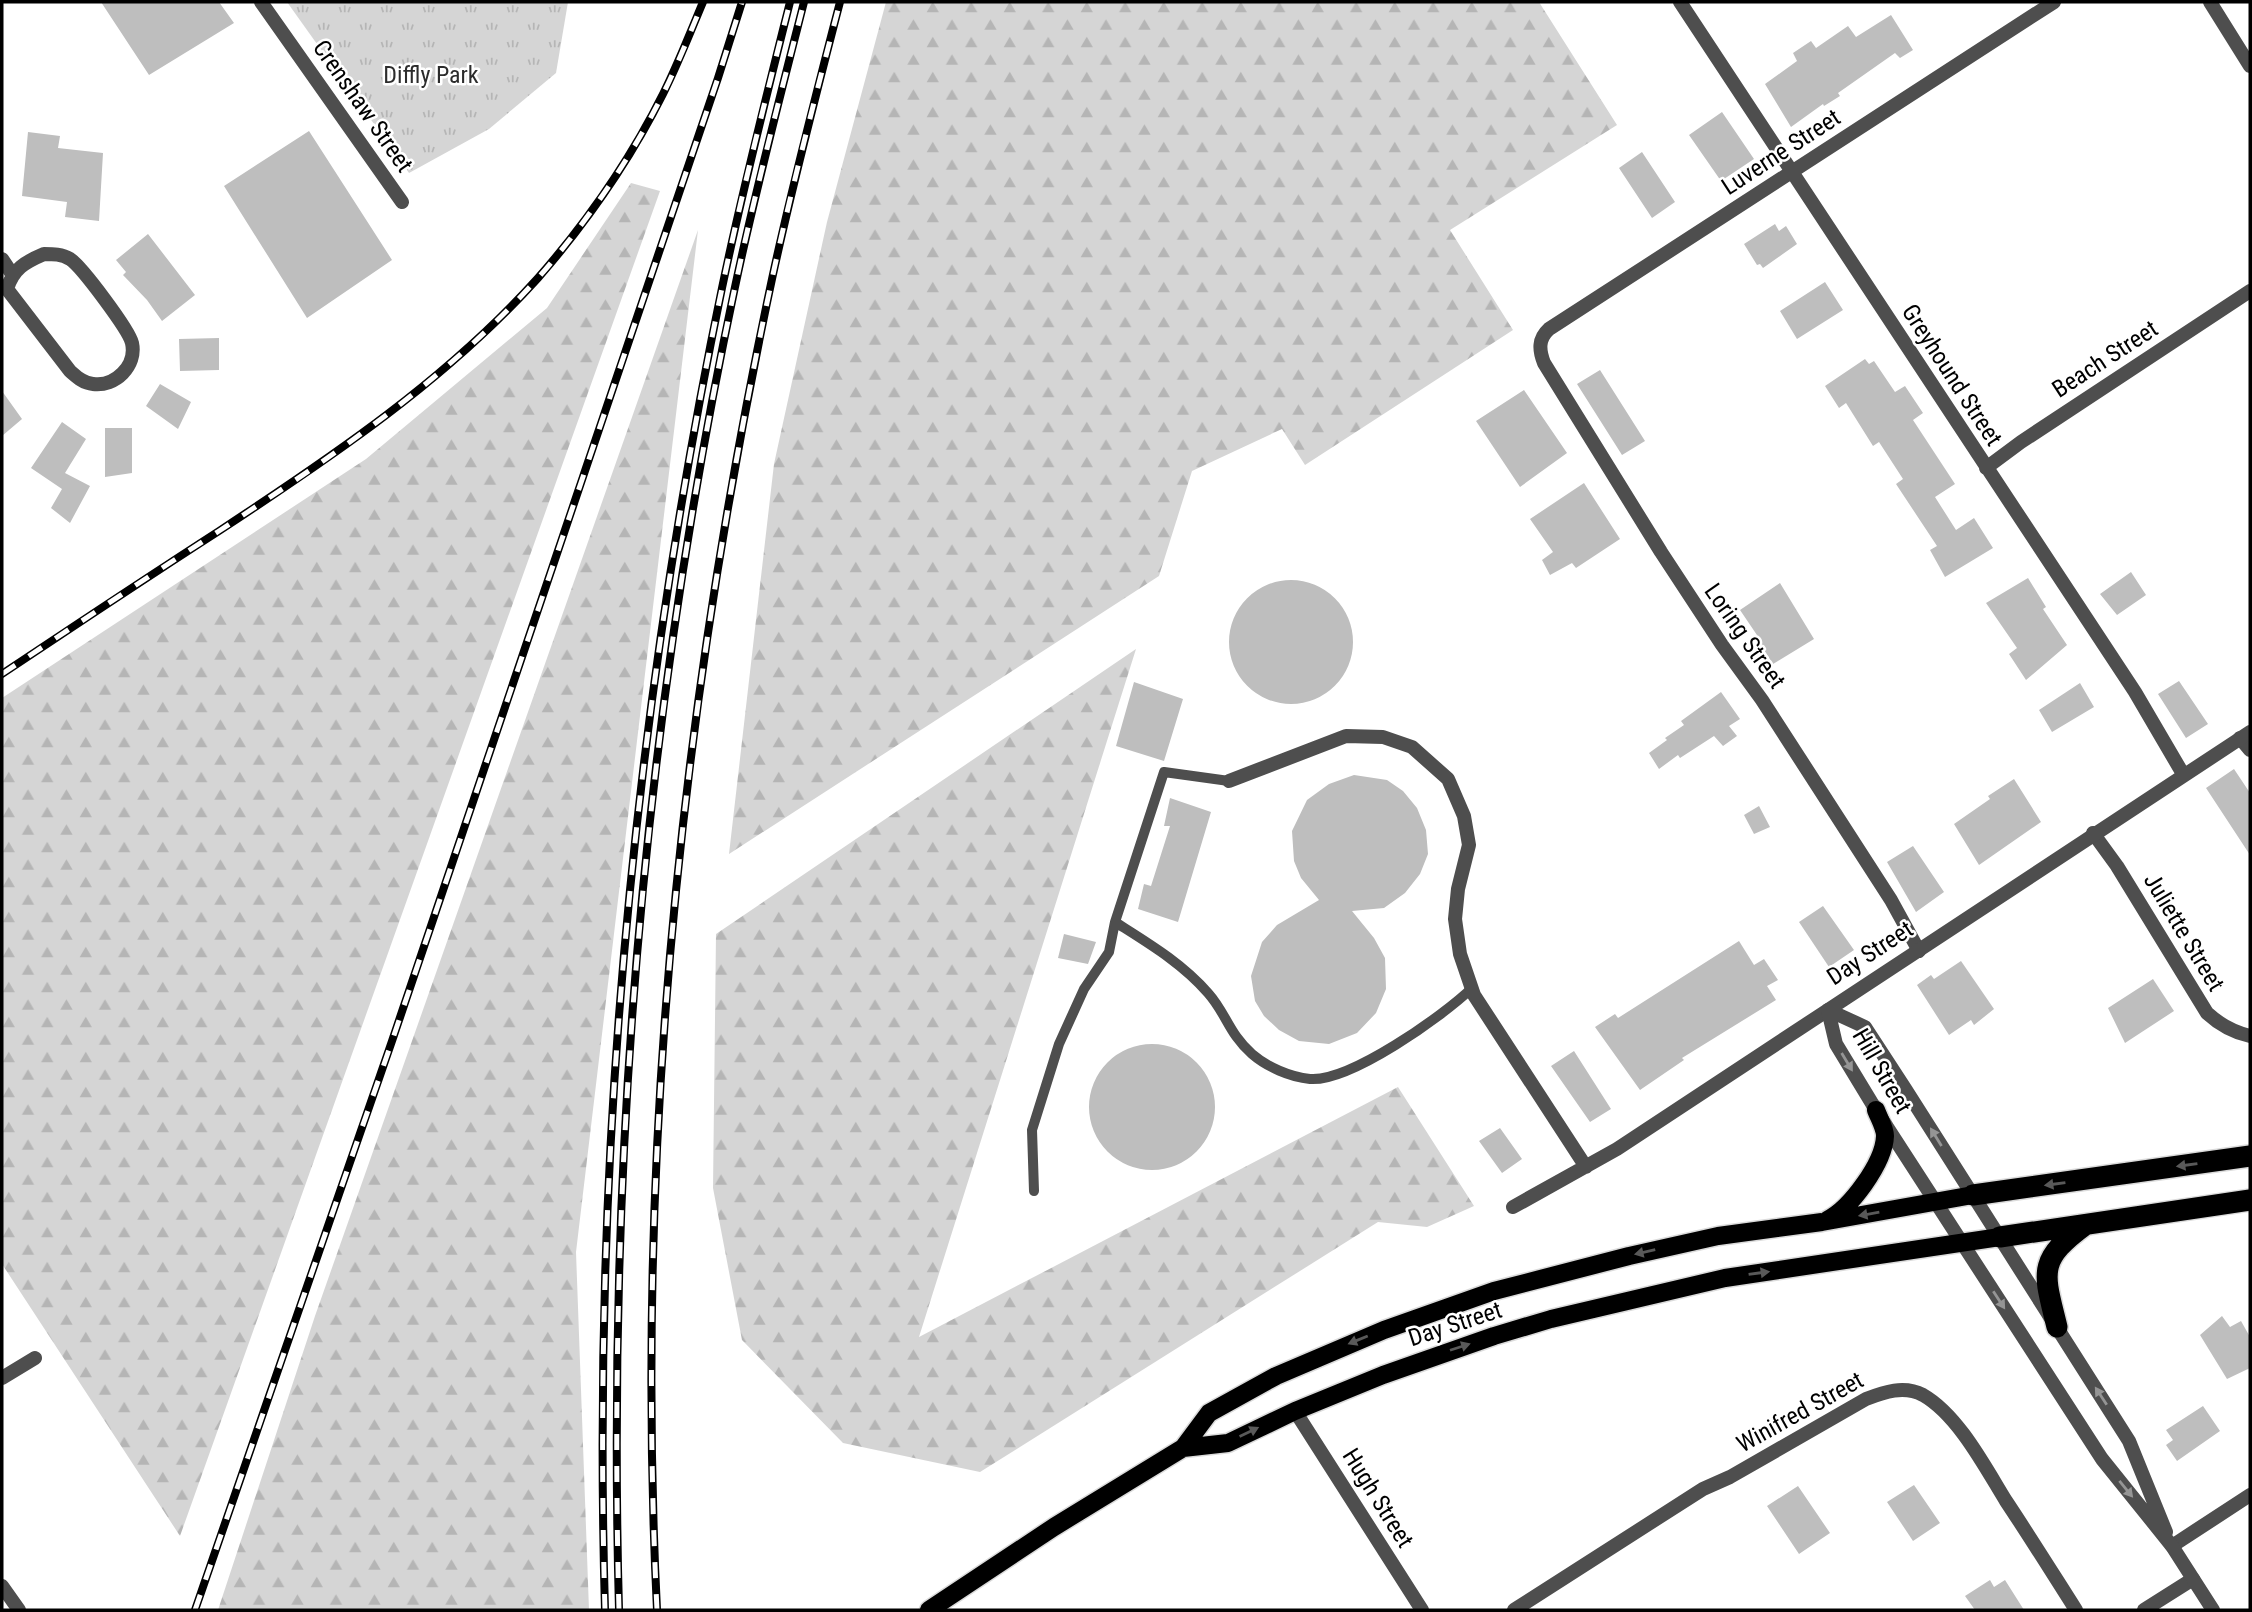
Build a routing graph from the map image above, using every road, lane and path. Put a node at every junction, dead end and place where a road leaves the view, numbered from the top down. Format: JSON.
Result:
{"nodes":[{"id":1,"x":261,"y":2,"type":"edge"},
{"id":2,"x":1680,"y":2,"type":"edge"},
{"id":3,"x":2054,"y":2,"type":"edge"},
{"id":4,"x":2210,"y":2,"type":"edge"},
{"id":5,"x":2250,"y":66,"type":"edge"},
{"id":6,"x":1791,"y":173,"type":"junction"},
{"id":7,"x":402,"y":202,"type":"dead end"},
{"id":8,"x":2,"y":259,"type":"edge"},
{"id":9,"x":12,"y":274,"type":"junction"},
{"id":10,"x":2250,"y":291,"type":"edge"},
{"id":11,"x":5,"y":292,"type":"edge"},
{"id":12,"x":1539,"y":345,"type":"joint"},
{"id":13,"x":1986,"y":468,"type":"junction"},
{"id":14,"x":2245,"y":735,"type":"edge"},
{"id":15,"x":2250,"y":750,"type":"edge"},
{"id":16,"x":2183,"y":774,"type":"junction"},
{"id":17,"x":1229,"y":781,"type":"joint"},
{"id":18,"x":2093,"y":833,"type":"junction"},
{"id":19,"x":1115,"y":922,"type":"junction"},
{"id":20,"x":1919,"y":951,"type":"junction"},
{"id":21,"x":1472,"y":988,"type":"junction"},
{"id":22,"x":1828,"y":1010,"type":"junction"},
{"id":23,"x":2250,"y":1035,"type":"edge"},
{"id":24,"x":1876,"y":1110,"type":"junction"},
{"id":25,"x":2250,"y":1156,"type":"edge"},
{"id":26,"x":1586,"y":1167,"type":"junction"},
{"id":27,"x":1034,"y":1191,"type":"dead end"},
{"id":28,"x":1973,"y":1195,"type":"junction"},
{"id":29,"x":2250,"y":1200,"type":"edge"},
{"id":30,"x":1937,"y":1201,"type":"junction"},
{"id":31,"x":1513,"y":1207,"type":"dead end"},
{"id":32,"x":1822,"y":1222,"type":"junction"},
{"id":33,"x":2085,"y":1225,"type":"junction"},
{"id":34,"x":2000,"y":1237,"type":"junction"},
{"id":35,"x":1962,"y":1243,"type":"junction"},
{"id":36,"x":2057,"y":1327,"type":"junction"},
{"id":37,"x":35,"y":1357,"type":"dead end"},
{"id":38,"x":2,"y":1378,"type":"edge"},
{"id":39,"x":1295,"y":1411,"type":"junction"},
{"id":40,"x":1183,"y":1448,"type":"junction"},
{"id":41,"x":2250,"y":1495,"type":"edge"},
{"id":42,"x":2172,"y":1546,"type":"junction"},
{"id":43,"x":2193,"y":1579,"type":"junction"},
{"id":44,"x":2,"y":1586,"type":"edge"},
{"id":45,"x":19,"y":1610,"type":"edge"},
{"id":46,"x":929,"y":1610,"type":"edge"},
{"id":47,"x":1422,"y":1610,"type":"edge"},
{"id":48,"x":1514,"y":1610,"type":"edge"},
{"id":49,"x":2076,"y":1610,"type":"edge"},
{"id":50,"x":2144,"y":1610,"type":"edge"},
{"id":51,"x":2213,"y":1610,"type":"edge"}],
"edges":[{"from":1,"to":7,"type":"street","name":"Crenshaw Street"},
{"from":2,"to":6,"type":"street","name":"Greyhound Street"},
{"from":3,"to":6,"type":"street","name":"Luverne Street"},
{"from":4,"to":5,"type":"street"},
{"from":6,"to":12,"type":"street","name":"Luverne Street"},
{"from":6,"to":13,"type":"street","name":"Greyhound Street"},
{"from":8,"to":9,"type":"street"},
{"from":9,"to":11,"type":"street"},
{"from":9,"to":11,"type":"street"},
{"from":10,"to":13,"type":"street","name":"Beach Street"},
{"from":12,"to":20,"type":"street","name":"Loring Street"},
{"from":13,"to":16,"type":"street","name":"Greyhound Street"},
{"from":14,"to":15,"type":"street"},
{"from":14,"to":16,"type":"street","name":"Day Street"},
{"from":16,"to":18,"type":"street","name":"Day Street"},
{"from":17,"to":19,"type":"lane"},
{"from":17,"to":21,"type":"street"},
{"from":18,"to":20,"type":"street","name":"Day Street"},
{"from":18,"to":23,"type":"street","name":"Juliette Street"},
{"from":19,"to":21,"type":"lane"},
{"from":19,"to":27,"type":"lane"},
{"from":20,"to":22,"type":"street","name":"Day Street"},
{"from":21,"to":26,"type":"street"},
{"from":22,"to":24,"type":"street","name":"Hill Street","one_way":true},
{"from":22,"to":26,"type":"street","name":"Day Street"},
{"from":28,"to":22,"type":"street","name":"Hill Street","one_way":true},
{"from":24,"to":30,"type":"street","name":"Hill Street"},
{"from":24,"to":32,"type":"main road"},
{"from":25,"to":28,"type":"highway","one_way":true},
{"from":26,"to":31,"type":"street","name":"Day Street"},
{"from":28,"to":30,"type":"main road","name":"Day Street"},
{"from":28,"to":34,"type":"street","name":"Hill Street"},
{"from":29,"to":33,"type":"highway"},
{"from":30,"to":32,"type":"main road","name":"Day Street","one_way":true},
{"from":30,"to":35,"type":"street","name":"Hill Street"},
{"from":32,"to":40,"type":"main road","name":"Day Street","one_way":true},
{"from":33,"to":34,"type":"highway"},
{"from":33,"to":36,"type":"highway"},
{"from":34,"to":35,"type":"main road","name":"Day Street"},
{"from":34,"to":36,"type":"street","name":"Hill Street"},
{"from":39,"to":35,"type":"main road","name":"Day Street","one_way":true},
{"from":35,"to":42,"type":"street","name":"Hill Street","one_way":true},
{"from":42,"to":36,"type":"street","name":"Hill Street","one_way":true},
{"from":37,"to":38,"type":"street"},
{"from":40,"to":39,"type":"main road","name":"Day Street","one_way":true},
{"from":39,"to":47,"type":"street","name":"Hugh Street"},
{"from":40,"to":46,"type":"main road","name":"Day Street"},
{"from":41,"to":42,"type":"street"},
{"from":42,"to":43,"type":"street","name":"Hill Street"},
{"from":43,"to":50,"type":"street"},
{"from":43,"to":51,"type":"street","name":"Hill Street"},
{"from":44,"to":45,"type":"street"},
{"from":48,"to":49,"type":"street","name":"Winifred Street"}]}
